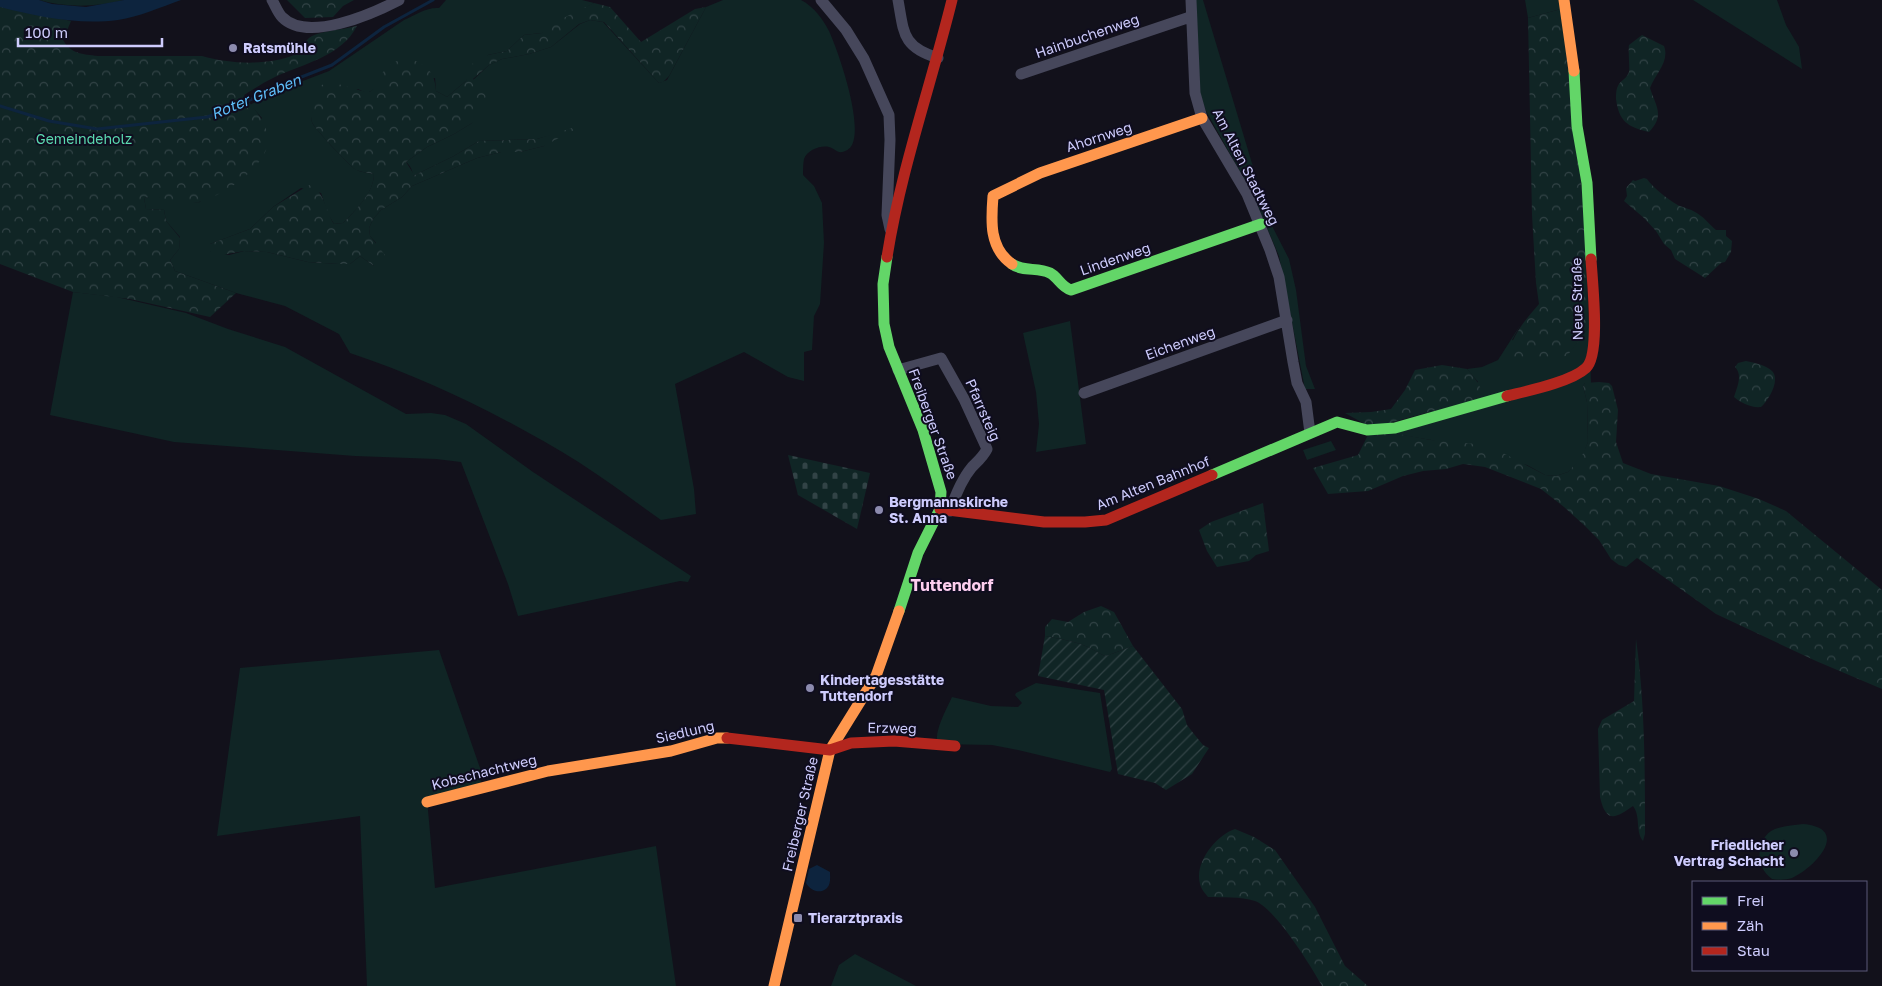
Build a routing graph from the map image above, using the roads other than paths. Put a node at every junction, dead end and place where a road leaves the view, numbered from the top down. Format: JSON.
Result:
{"nodes":[{"id":1,"x":272,"y":0,"type":"edge"},
{"id":2,"x":398,"y":0,"type":"edge"},
{"id":3,"x":821,"y":0,"type":"edge"},
{"id":4,"x":898,"y":0,"type":"edge"},
{"id":5,"x":952,"y":0,"type":"edge"},
{"id":6,"x":1191,"y":0,"type":"edge"},
{"id":7,"x":1564,"y":0,"type":"edge"},
{"id":8,"x":1190,"y":17,"type":"junction"},
{"id":9,"x":938,"y":58,"type":"junction"},
{"id":10,"x":1021,"y":74,"type":"dead end"},
{"id":11,"x":1202,"y":118,"type":"junction"},
{"id":12,"x":1007,"y":187,"type":"joint"},
{"id":13,"x":1261,"y":224,"type":"junction"},
{"id":14,"x":891,"y":233,"type":"junction"},
{"id":15,"x":1287,"y":320,"type":"junction"},
{"id":16,"x":898,"y":370,"type":"junction"},
{"id":17,"x":1084,"y":393,"type":"dead end"},
{"id":18,"x":1310,"y":433,"type":"junction"},
{"id":19,"x":945,"y":510,"type":"junction"},
{"id":20,"x":955,"y":746,"type":"dead end"},
{"id":21,"x":830,"y":750,"type":"junction"},
{"id":22,"x":548,"y":771,"type":"joint"},
{"id":23,"x":427,"y":802,"type":"dead end"},
{"id":24,"x":774,"y":986,"type":"edge"}],
"edges":[{"from":1,"to":2,"type":"street"},
{"from":3,"to":14,"type":"street"},
{"from":4,"to":9,"type":"street"},
{"from":5,"to":9,"type":"street","name":"Freiberger Straße"},
{"from":6,"to":8,"type":"street","name":"Am Alten Stadtweg"},
{"from":7,"to":18,"type":"street","name":"Neue Straße"},
{"from":8,"to":10,"type":"street","name":"Hainbuchenweg"},
{"from":8,"to":11,"type":"street","name":"Am Alten Stadtweg"},
{"from":9,"to":14,"type":"street","name":"Freiberger Straße"},
{"from":11,"to":12,"type":"street","name":"Ahornweg"},
{"from":11,"to":13,"type":"street","name":"Am Alten Stadtweg"},
{"from":12,"to":13,"type":"street","name":"Lindenweg"},
{"from":13,"to":15,"type":"street","name":"Am Alten Stadtweg"},
{"from":14,"to":16,"type":"street","name":"Freiberger Straße"},
{"from":15,"to":17,"type":"street","name":"Eichenweg"},
{"from":15,"to":18,"type":"street","name":"Am Alten Stadtweg"},
{"from":16,"to":19,"type":"street","name":"Freiberger Straße"},
{"from":16,"to":19,"type":"street","name":"Pfarrsteig"},
{"from":18,"to":19,"type":"street","name":"Am Alten Bahnhof"},
{"from":19,"to":21,"type":"street","name":"Freiberger Straße"},
{"from":20,"to":21,"type":"street","name":"Erzweg"},
{"from":21,"to":22,"type":"street","name":"Siedlung"},
{"from":21,"to":24,"type":"street","name":"Freiberger Straße"},
{"from":22,"to":23,"type":"street","name":"Kobschachtweg"}]}
